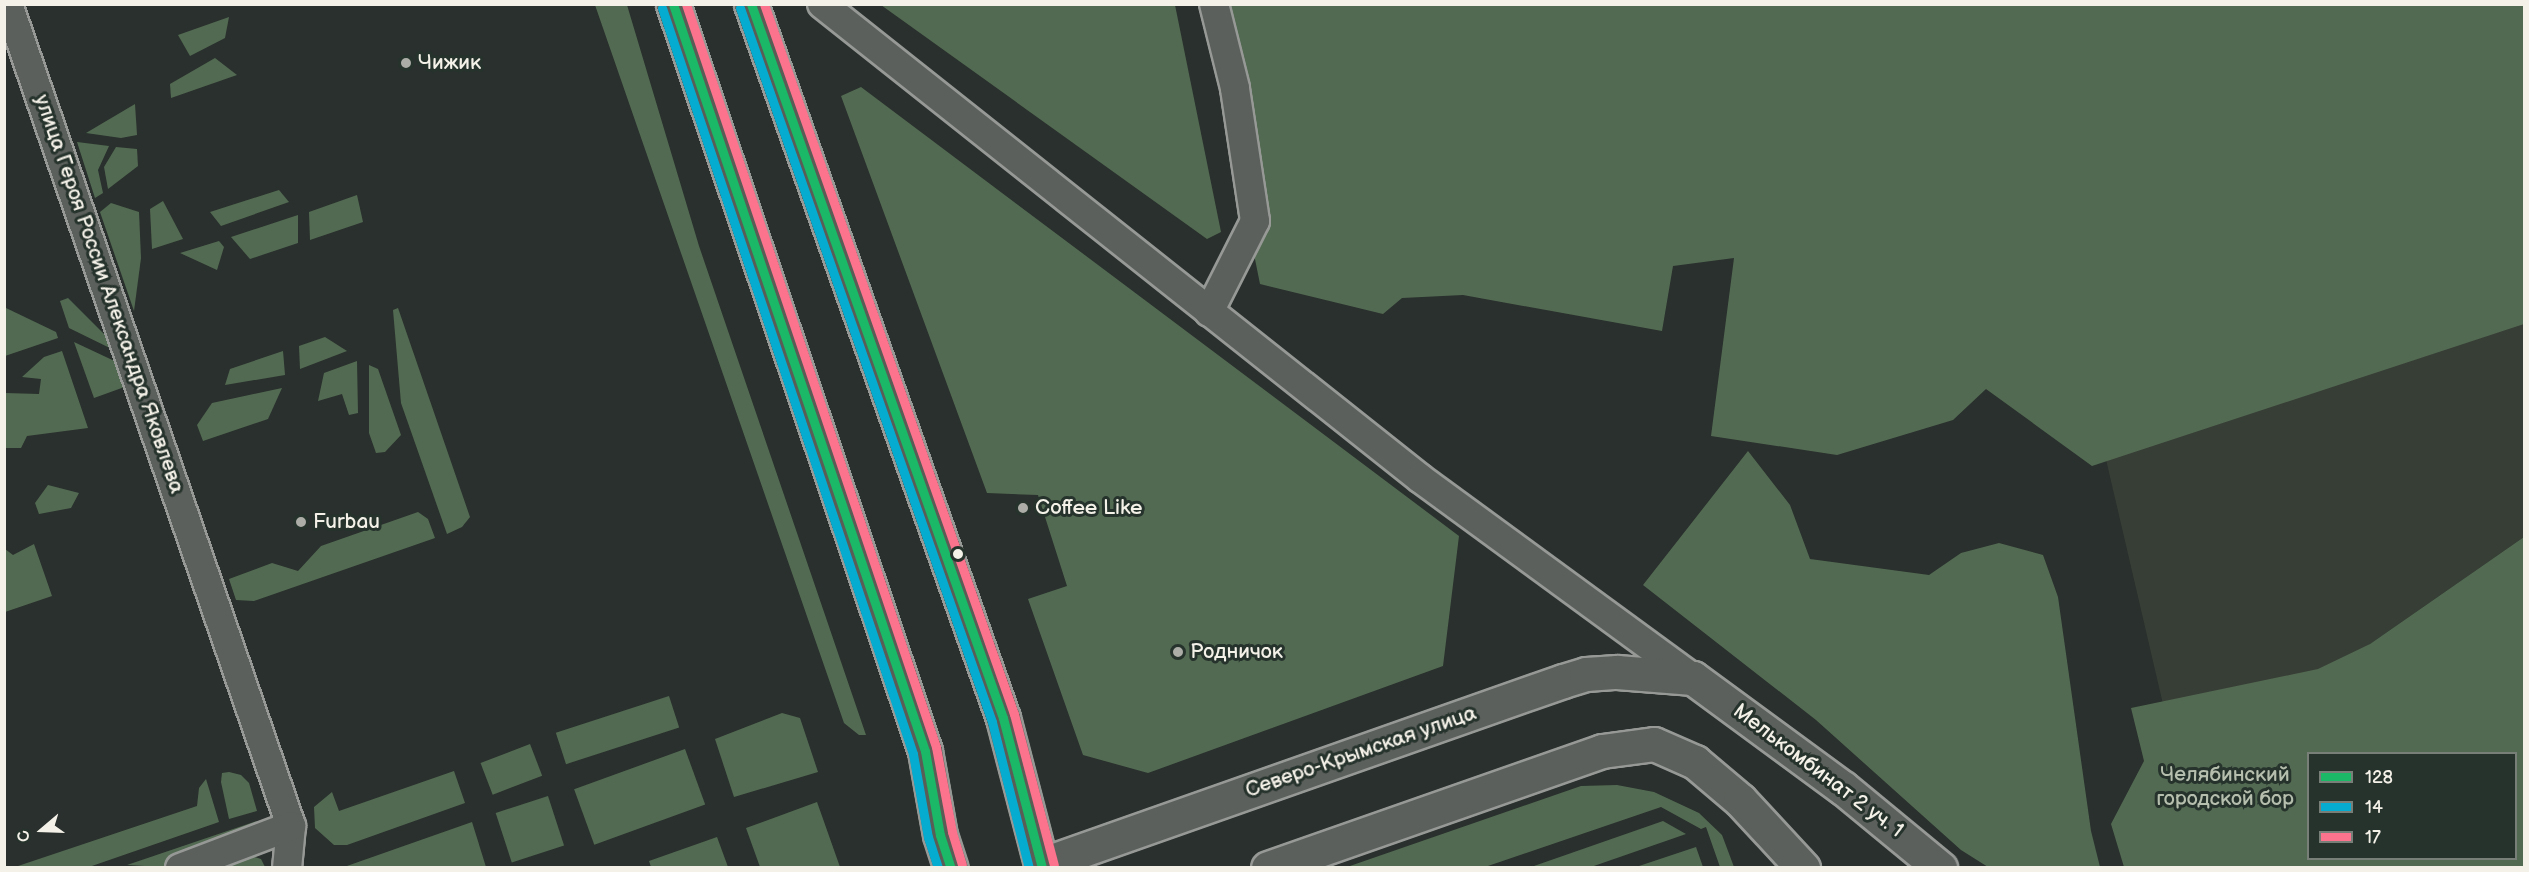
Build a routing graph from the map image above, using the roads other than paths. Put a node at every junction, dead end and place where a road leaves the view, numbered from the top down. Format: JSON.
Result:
{"nodes":[{"id":1,"x":8,"y":4,"type":"edge"},
{"id":2,"x":673,"y":4,"type":"edge"},
{"id":3,"x":751,"y":4,"type":"edge"},
{"id":4,"x":822,"y":4,"type":"edge"},
{"id":5,"x":1214,"y":4,"type":"edge"},
{"id":6,"x":1209,"y":312,"type":"junction"},
{"id":7,"x":1693,"y":678,"type":"junction"},
{"id":8,"x":291,"y":826,"type":"junction"},
{"id":9,"x":1040,"y":866,"type":"edge"},
{"id":10,"x":180,"y":867,"type":"edge"},
{"id":11,"x":287,"y":867,"type":"edge"},
{"id":12,"x":951,"y":867,"type":"edge"},
{"id":13,"x":1268,"y":867,"type":"edge"},
{"id":14,"x":1803,"y":867,"type":"edge"},
{"id":15,"x":1940,"y":867,"type":"edge"}],
"edges":[{"from":1,"to":8,"type":"street","name":"улица Героя России Александра Яковлева"},
{"from":2,"to":12,"type":"main road"},
{"from":3,"to":9,"type":"main road"},
{"from":4,"to":6,"type":"street"},
{"from":5,"to":6,"type":"street"},
{"from":6,"to":7,"type":"street"},
{"from":7,"to":9,"type":"street","name":"Северо-Крымская улица"},
{"from":7,"to":15,"type":"street","name":"Мелькомбинат 2 уч. 1"},
{"from":8,"to":10,"type":"street"},
{"from":8,"to":11,"type":"street"},
{"from":13,"to":14,"type":"street"}]}
